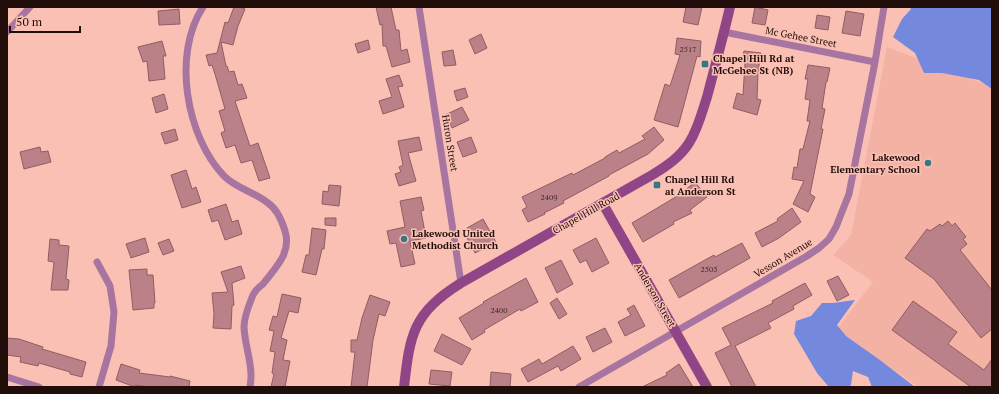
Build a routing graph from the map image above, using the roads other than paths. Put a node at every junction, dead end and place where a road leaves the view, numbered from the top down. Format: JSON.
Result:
{"nodes":[{"id":1,"x":30,"y":7,"type":"edge"},
{"id":2,"x":203,"y":7,"type":"edge"},
{"id":3,"x":419,"y":7,"type":"edge"},
{"id":4,"x":730,"y":7,"type":"edge"},
{"id":5,"x":884,"y":7,"type":"edge"},
{"id":6,"x":7,"y":32,"type":"edge"},
{"id":7,"x":724,"y":32,"type":"junction"},
{"id":8,"x":875,"y":62,"type":"junction"},
{"id":9,"x":603,"y":204,"type":"junction"},
{"id":10,"x":97,"y":262,"type":"dead end"},
{"id":11,"x":461,"y":283,"type":"junction"},
{"id":12,"x":677,"y":332,"type":"junction"},
{"id":13,"x":7,"y":377,"type":"edge"},
{"id":14,"x":39,"y":387,"type":"edge"},
{"id":15,"x":99,"y":387,"type":"edge"},
{"id":16,"x":250,"y":387,"type":"edge"},
{"id":17,"x":404,"y":387,"type":"edge"},
{"id":18,"x":579,"y":387,"type":"edge"},
{"id":19,"x":707,"y":387,"type":"edge"}],
"edges":[{"from":1,"to":6,"type":"street"},
{"from":2,"to":16,"type":"street"},
{"from":3,"to":11,"type":"street","name":"Huron Street"},
{"from":4,"to":7,"type":"street","name":"Chapel Hill Road"},
{"from":5,"to":8,"type":"street","name":"Vesson Avenue"},
{"from":7,"to":8,"type":"street","name":"Mc Gehee Street"},
{"from":7,"to":9,"type":"street","name":"Chapel Hill Road"},
{"from":8,"to":12,"type":"street","name":"Vesson Avenue"},
{"from":9,"to":11,"type":"street","name":"Chapel Hill Road"},
{"from":9,"to":12,"type":"street","name":"Anderson Street"},
{"from":10,"to":15,"type":"street"},
{"from":11,"to":17,"type":"street","name":"Chapel Hill Road"},
{"from":12,"to":18,"type":"street","name":"Vesson Avenue"},
{"from":12,"to":19,"type":"street","name":"Anderson Street"},
{"from":13,"to":14,"type":"street"}]}
